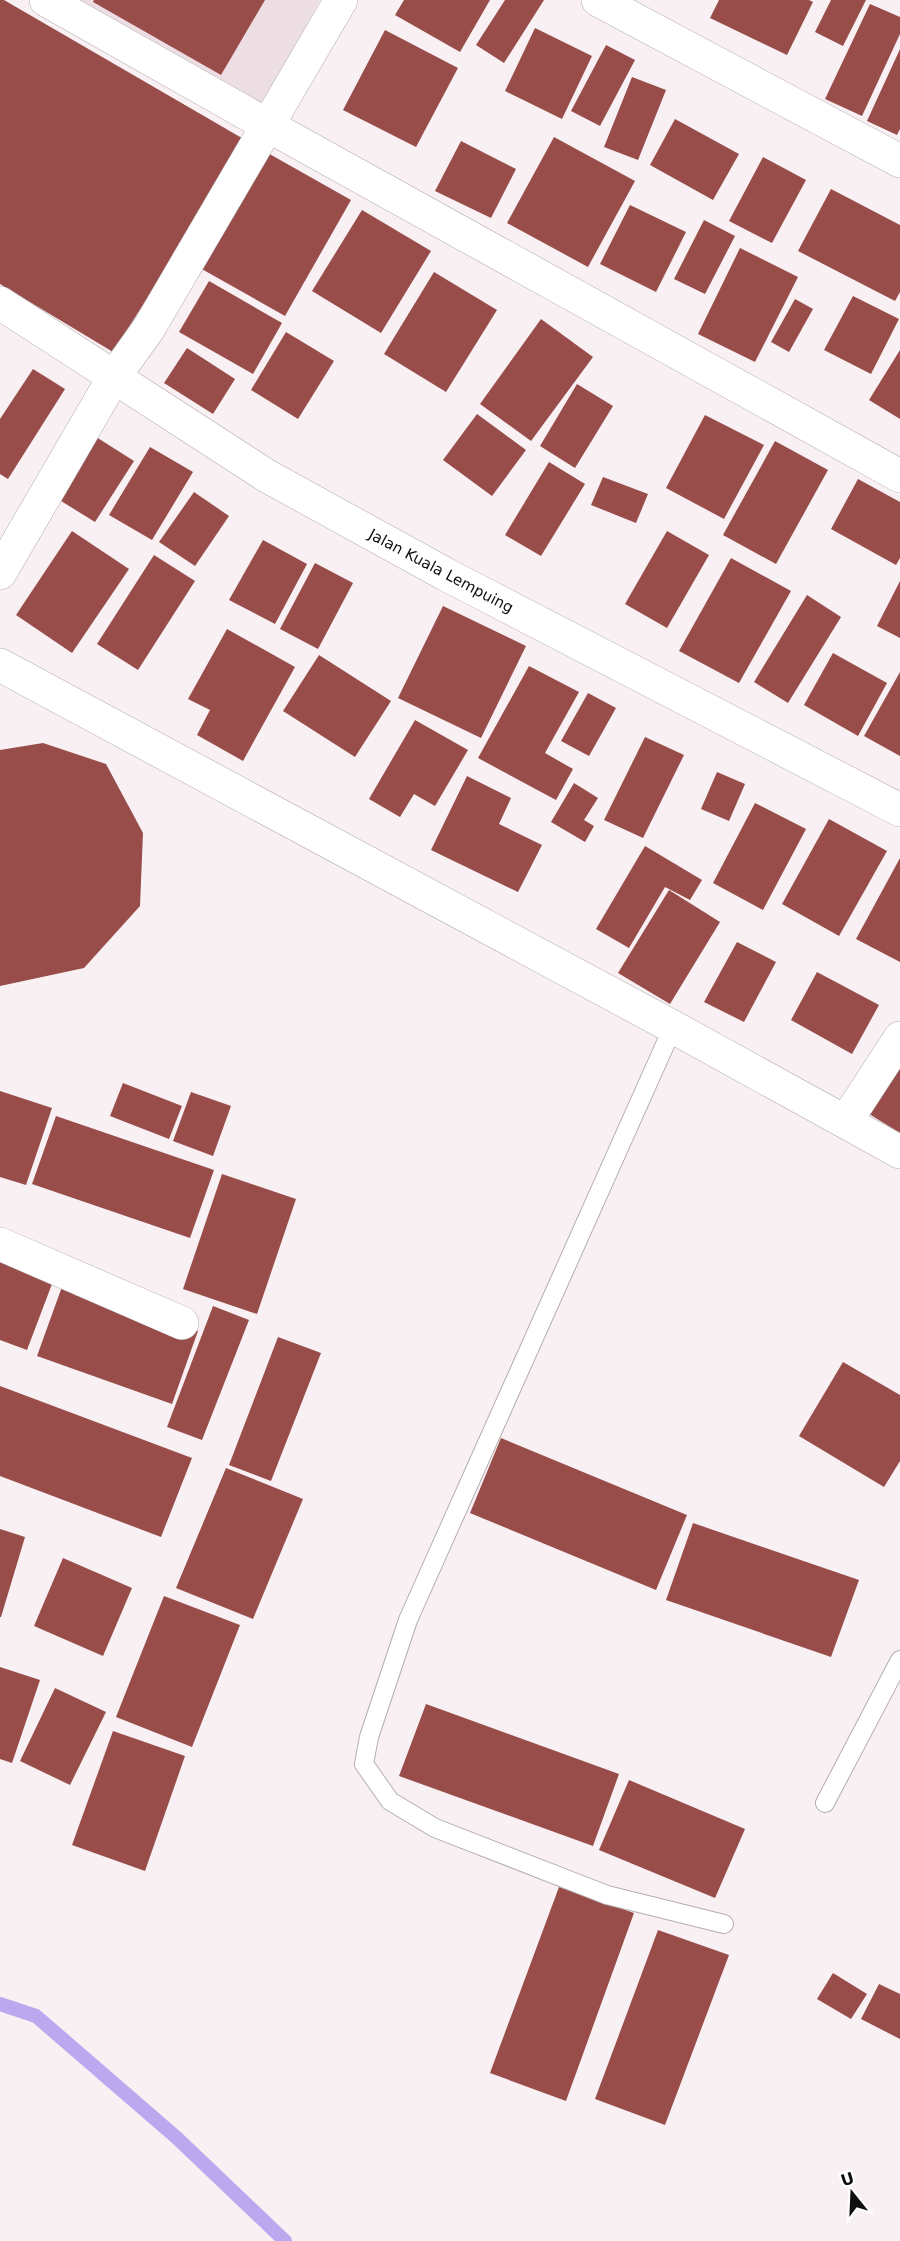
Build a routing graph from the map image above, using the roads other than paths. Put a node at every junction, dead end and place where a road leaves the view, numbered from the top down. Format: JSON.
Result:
{"nodes":[{"id":1,"x":46,"y":0,"type":"edge"},
{"id":2,"x":341,"y":0,"type":"edge"},
{"id":3,"x":598,"y":0,"type":"edge"},
{"id":4,"x":267,"y":125,"type":"junction"},
{"id":5,"x":900,"y":161,"type":"edge"},
{"id":6,"x":0,"y":303,"type":"edge"},
{"id":7,"x":114,"y":377,"type":"junction"},
{"id":8,"x":900,"y":476,"type":"edge"},
{"id":9,"x":0,"y":573,"type":"edge"},
{"id":10,"x":0,"y":665,"type":"edge"},
{"id":11,"x":900,"y":810,"type":"edge"},
{"id":12,"x":673,"y":1027,"type":"junction"},
{"id":13,"x":900,"y":1038,"type":"edge"},
{"id":14,"x":846,"y":1121,"type":"junction"},
{"id":15,"x":900,"y":1152,"type":"edge"},
{"id":16,"x":0,"y":1244,"type":"edge"},
{"id":17,"x":182,"y":1323,"type":"dead end"},
{"id":18,"x":900,"y":1660,"type":"edge"},
{"id":19,"x":825,"y":1803,"type":"dead end"},
{"id":20,"x":724,"y":1924,"type":"dead end"}],
"edges":[{"from":1,"to":4,"type":"street"},
{"from":2,"to":4,"type":"street"},
{"from":3,"to":5,"type":"street"},
{"from":4,"to":7,"type":"street"},
{"from":4,"to":8,"type":"street"},
{"from":6,"to":7,"type":"street","name":"Jalan Kuala Lempuing"},
{"from":7,"to":9,"type":"street"},
{"from":7,"to":11,"type":"street","name":"Jalan Kuala Lempuing"},
{"from":10,"to":12,"type":"street"},
{"from":12,"to":14,"type":"street"},
{"from":12,"to":20,"type":"lane"},
{"from":13,"to":14,"type":"street"},
{"from":14,"to":15,"type":"street"},
{"from":16,"to":17,"type":"street"},
{"from":18,"to":19,"type":"lane"}]}
